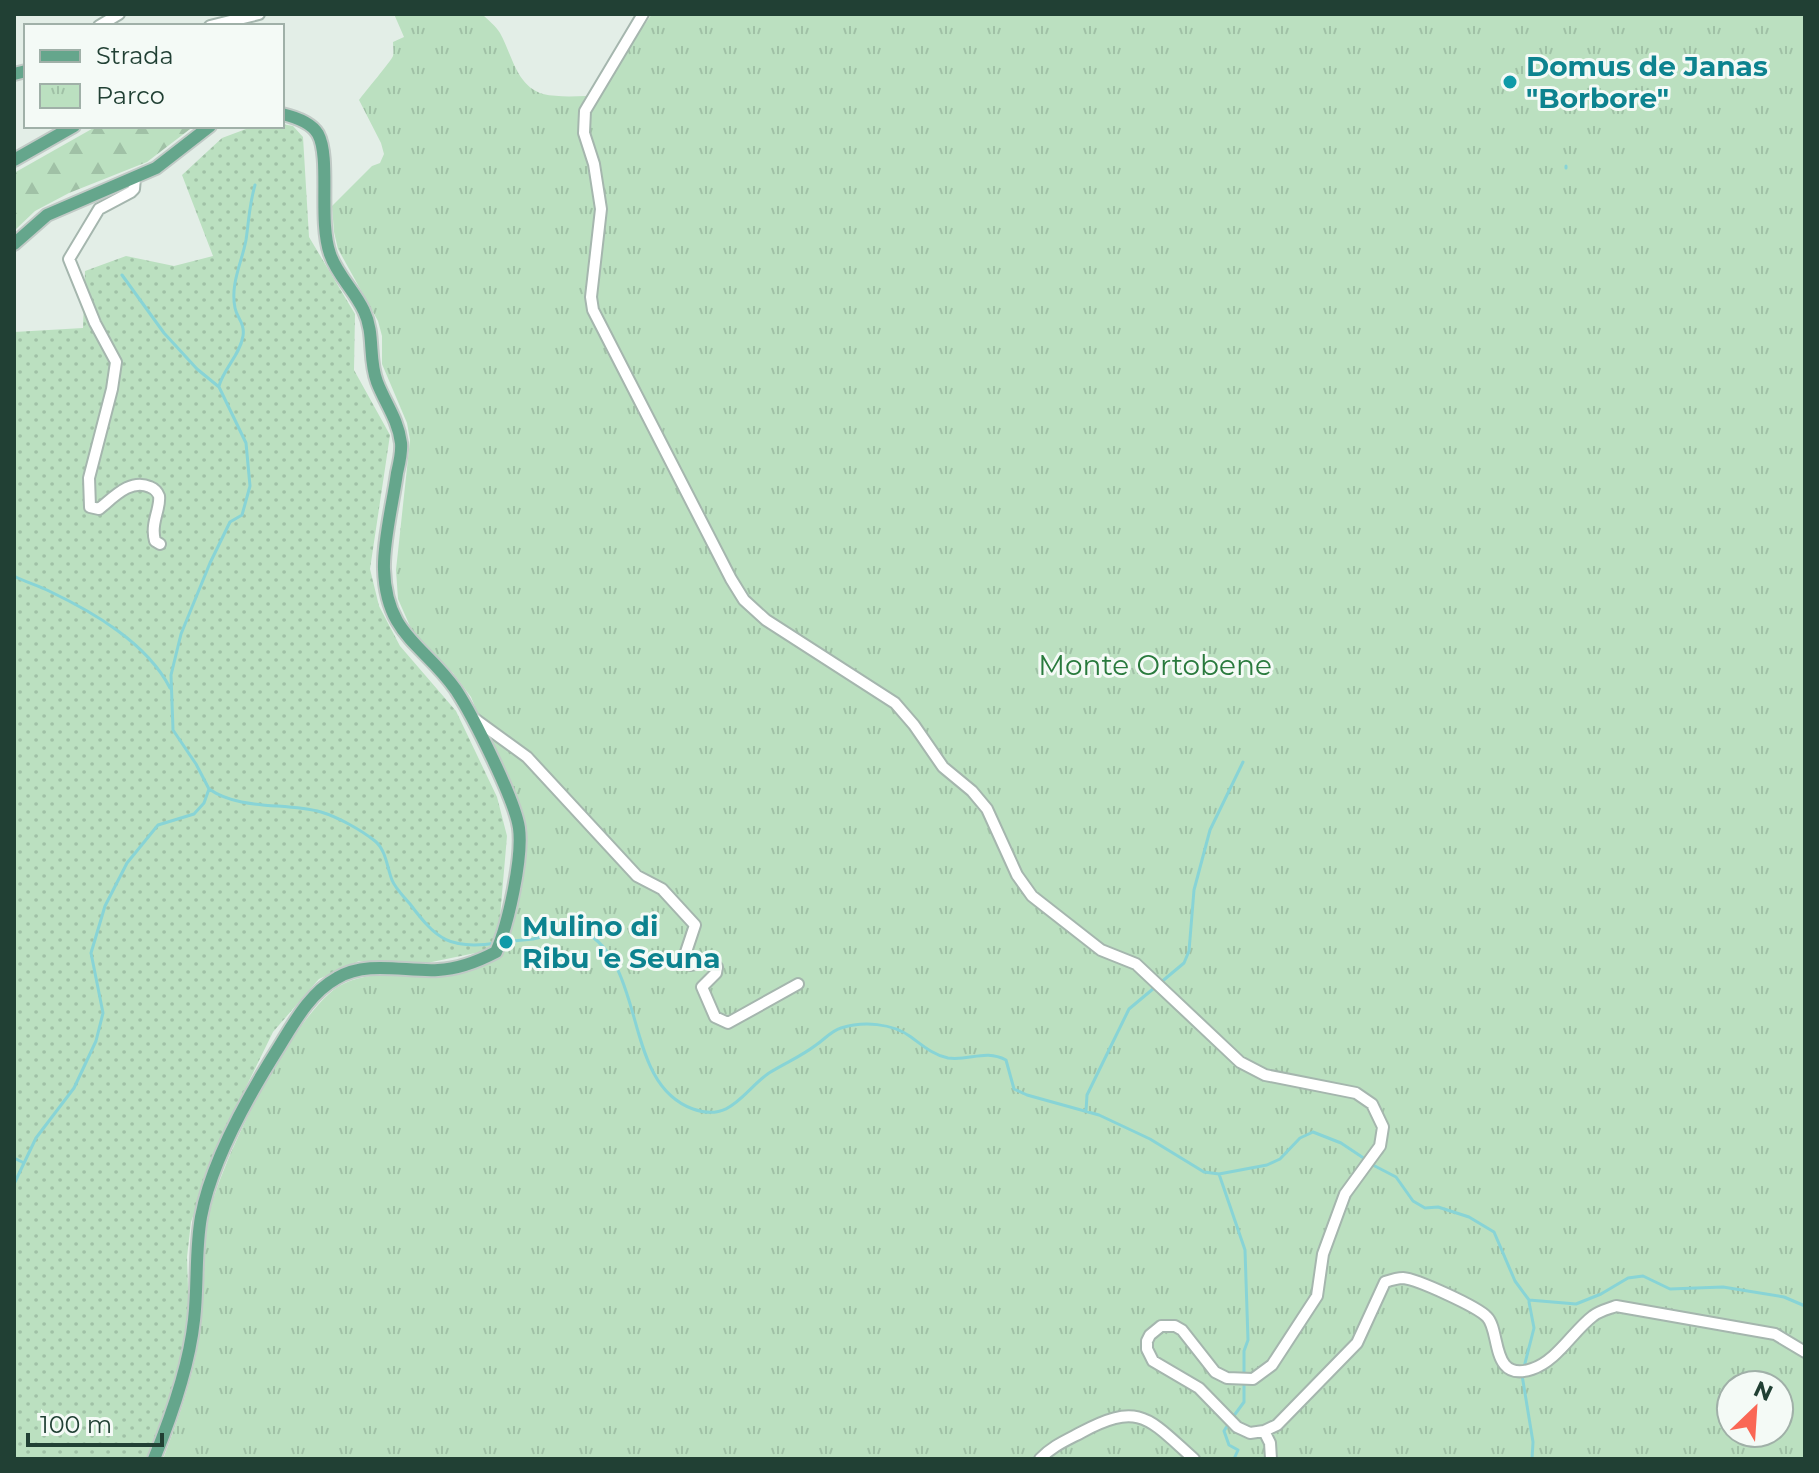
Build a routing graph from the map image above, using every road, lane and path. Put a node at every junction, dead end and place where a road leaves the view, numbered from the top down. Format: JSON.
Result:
{"nodes":[{"id":1,"x":259,"y":14,"type":"edge"},
{"id":2,"x":643,"y":14,"type":"edge"},
{"id":3,"x":218,"y":24,"type":"edge"},
{"id":4,"x":284,"y":115,"type":"edge"},
{"id":5,"x":70,"y":128,"type":"edge"},
{"id":6,"x":207,"y":128,"type":"edge"},
{"id":7,"x":14,"y":160,"type":"edge"},
{"id":8,"x":135,"y":178,"type":"junction"},
{"id":9,"x":14,"y":244,"type":"edge"},
{"id":10,"x":160,"y":544,"type":"dead end"},
{"id":11,"x":471,"y":716,"type":"junction"},
{"id":12,"x":798,"y":984,"type":"dead end"},
{"id":13,"x":1805,"y":1352,"type":"edge"},
{"id":14,"x":1264,"y":1431,"type":"junction"},
{"id":15,"x":154,"y":1459,"type":"edge"},
{"id":16,"x":1040,"y":1459,"type":"edge"},
{"id":17,"x":1194,"y":1459,"type":"edge"},
{"id":18,"x":1271,"y":1459,"type":"edge"}],
"edges":[{"from":1,"to":3,"type":"street"},
{"from":2,"to":14,"type":"street"},
{"from":4,"to":11,"type":"main road"},
{"from":5,"to":7,"type":"main road"},
{"from":6,"to":8,"type":"main road"},
{"from":8,"to":9,"type":"main road"},
{"from":8,"to":10,"type":"street"},
{"from":11,"to":12,"type":"street"},
{"from":11,"to":15,"type":"main road"},
{"from":13,"to":14,"type":"street"},
{"from":14,"to":18,"type":"street"},
{"from":16,"to":17,"type":"street"}]}
